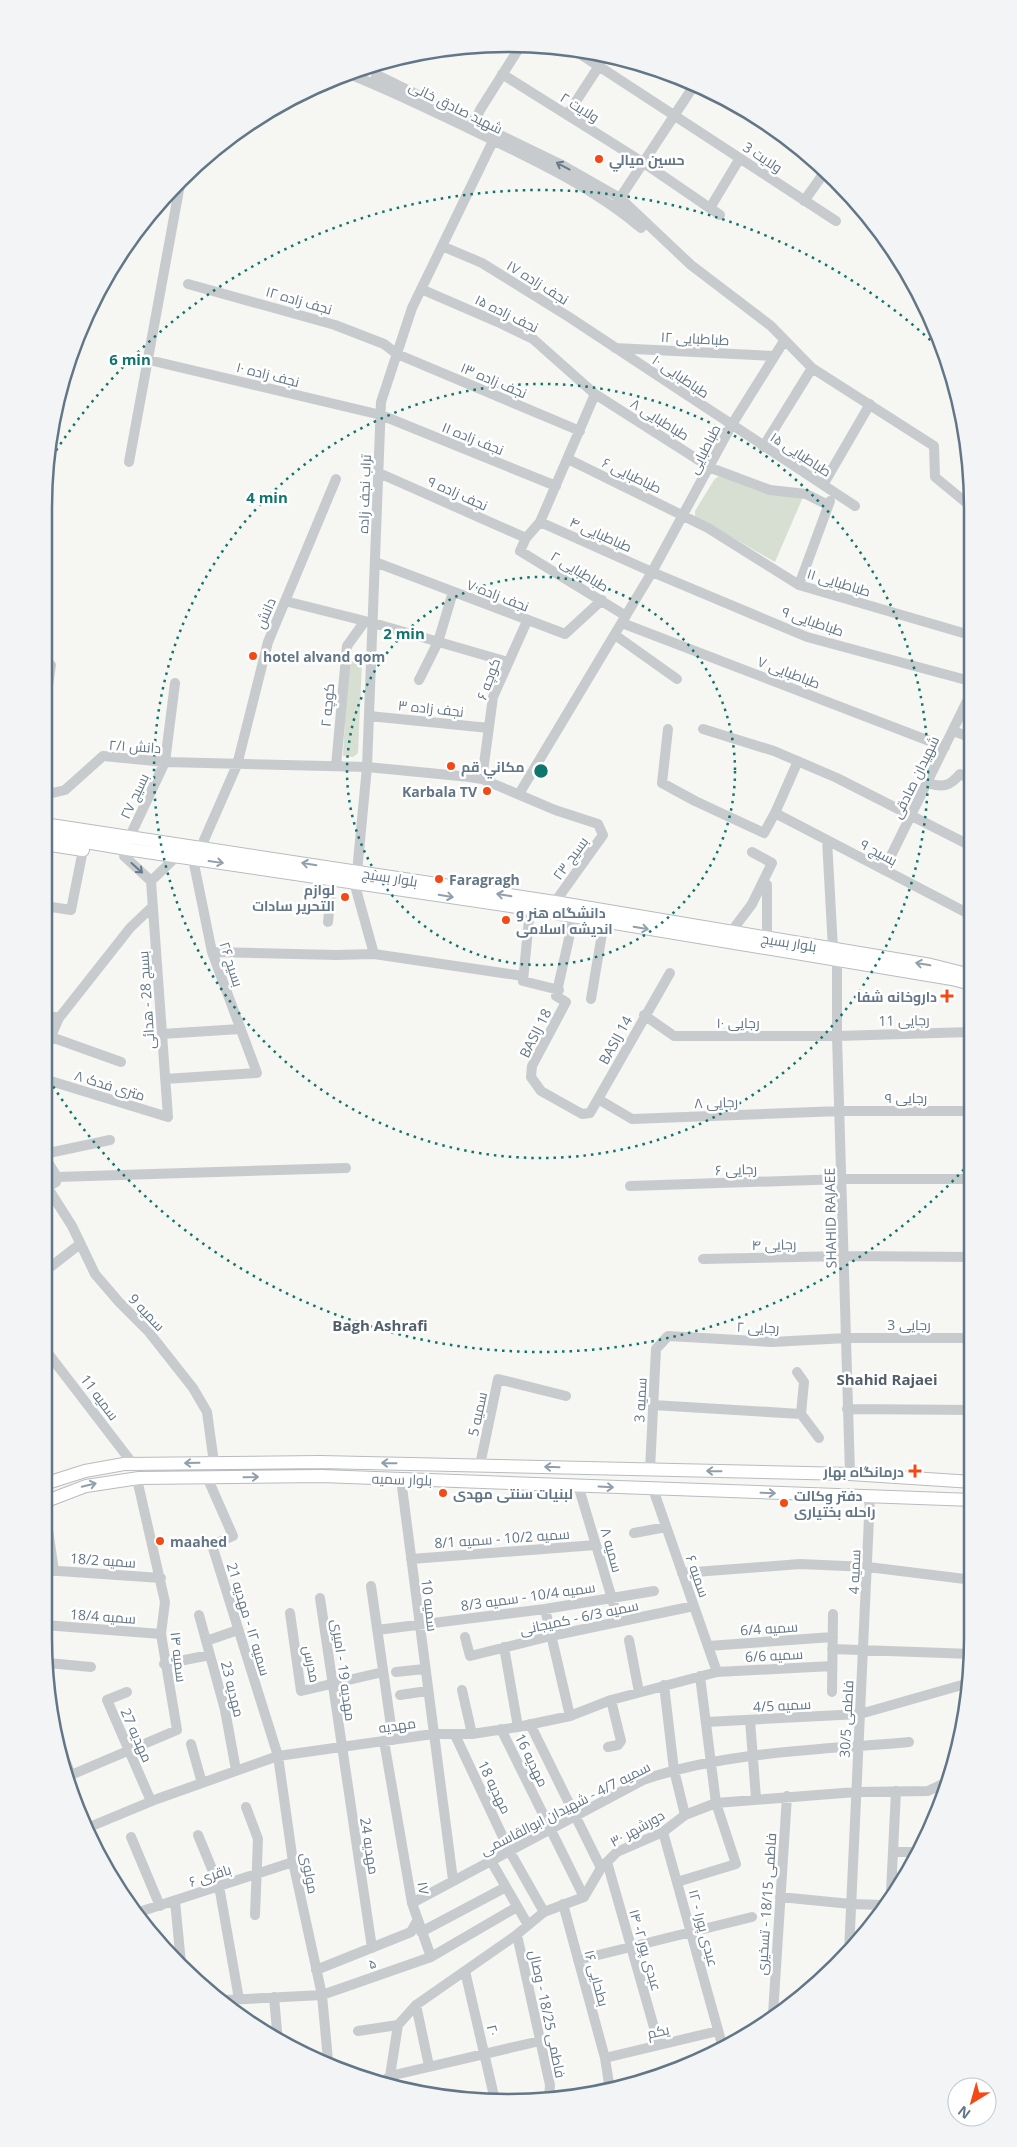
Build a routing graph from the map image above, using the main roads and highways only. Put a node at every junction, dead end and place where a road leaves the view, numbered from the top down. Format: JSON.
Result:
{"nodes":[{"id":1,"x":52,"y":818,"type":"edge"},
{"id":2,"x":52,"y":825,"type":"edge"},
{"id":3,"x":134,"y":834,"type":"junction"},
{"id":4,"x":52,"y":837,"type":"edge"},
{"id":5,"x":52,"y":845,"type":"edge"},
{"id":6,"x":128,"y":853,"type":"junction"},
{"id":7,"x":356,"y":877,"type":"junction"},
{"id":8,"x":689,"y":931,"type":"junction"},
{"id":9,"x":705,"y":933,"type":"junction"},
{"id":10,"x":835,"y":955,"type":"junction"},
{"id":11,"x":964,"y":973,"type":"edge"},
{"id":12,"x":964,"y":982,"type":"edge"},
{"id":13,"x":964,"y":1481,"type":"edge"},
{"id":14,"x":52,"y":1482,"type":"edge"},
{"id":15,"x":52,"y":1499,"type":"edge"},
{"id":16,"x":964,"y":1500,"type":"edge"}],
"edges":[{"from":1,"to":3,"type":"main road"},
{"from":2,"to":3,"type":"main road","name":"بلوار بسیج"},
{"from":7,"to":3,"type":"main road","name":"بلوار بسیج","one_way":true},
{"from":4,"to":6,"type":"main road","name":"بلوار بسیج"},
{"from":5,"to":6,"type":"main road"},
{"from":6,"to":7,"type":"main road","name":"بلوار بسیج","one_way":true},
{"from":7,"to":8,"type":"main road","name":"بلوار بسیج","one_way":true},
{"from":8,"to":7,"type":"main road","name":"بلوار بسیج","one_way":true},
{"from":8,"to":9,"type":"main road","name":"بلوار بسیج"},
{"from":9,"to":10,"type":"main road","name":"بلوار بسیج"},
{"from":9,"to":10,"type":"main road","name":"بلوار بسیج"},
{"from":11,"to":10,"type":"main road","name":"بلوار بسیج","one_way":true},
{"from":10,"to":12,"type":"main road","name":"بلوار بسیج"},
{"from":13,"to":14,"type":"main road","name":"بلوار سمیه","one_way":true},
{"from":15,"to":16,"type":"main road","name":"بلوار سمیه","one_way":true}]}
